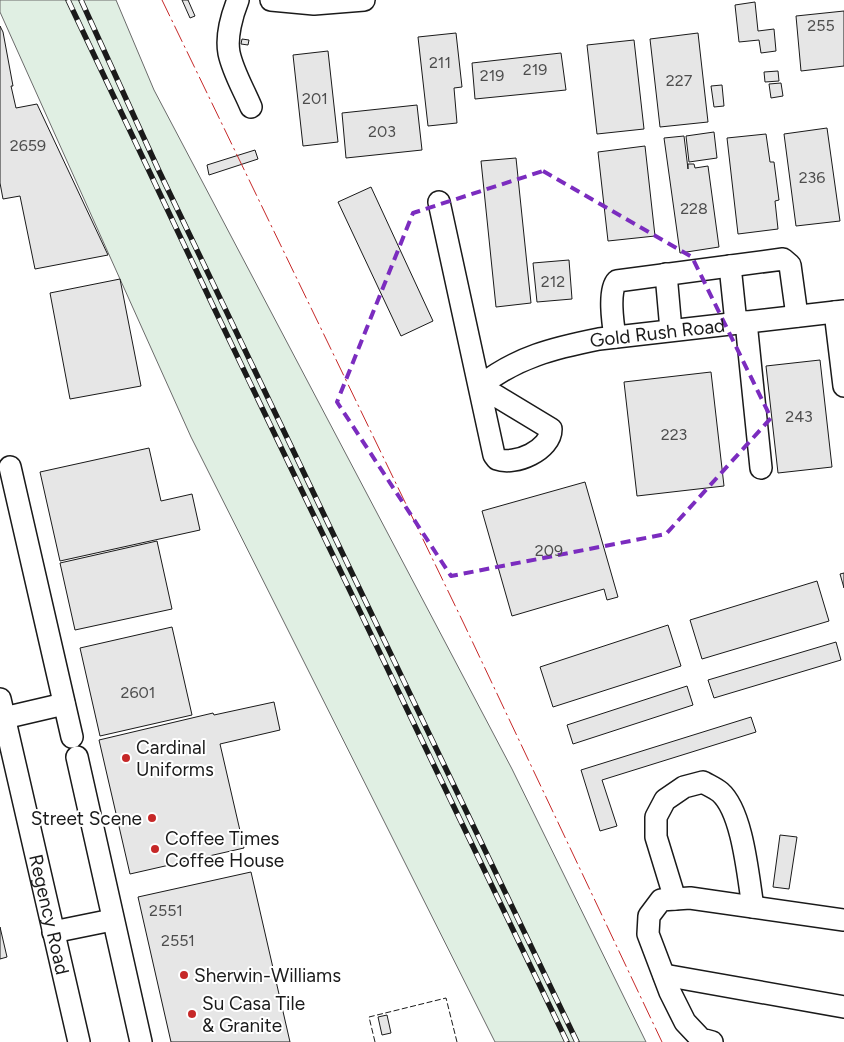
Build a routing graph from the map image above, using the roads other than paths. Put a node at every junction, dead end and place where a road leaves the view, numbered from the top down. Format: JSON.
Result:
{"nodes":[{"id":1,"x":238,"y":0,"type":"edge"},
{"id":2,"x":271,"y":0,"type":"edge"},
{"id":3,"x":364,"y":0,"type":"edge"},
{"id":4,"x":251,"y":108,"type":"dead end"},
{"id":5,"x":439,"y":202,"type":"dead end"},
{"id":6,"x":730,"y":266,"type":"junction"},
{"id":7,"x":666,"y":274,"type":"junction"},
{"id":8,"x":839,"y":311,"type":"edge"},
{"id":9,"x":797,"y":316,"type":"junction"},
{"id":10,"x":741,"y":322,"type":"junction"},
{"id":11,"x":671,"y":330,"type":"junction"},
{"id":12,"x":615,"y":337,"type":"junction"},
{"id":13,"x":844,"y":386,"type":"edge"},
{"id":14,"x":10,"y":467,"type":"dead end"},
{"id":15,"x":761,"y":468,"type":"dead end"},
{"id":16,"x":64,"y":704,"type":"junction"},
{"id":17,"x":3,"y":722,"type":"edge"},
{"id":18,"x":72,"y":736,"type":"dead end"},
{"id":19,"x":77,"y":757,"type":"dead end"},
{"id":20,"x":675,"y":899,"type":"junction"},
{"id":21,"x":753,"y":907,"type":"junction"},
{"id":22,"x":112,"y":920,"type":"junction"},
{"id":23,"x":844,"y":920,"type":"edge"},
{"id":24,"x":53,"y":932,"type":"junction"},
{"id":25,"x":664,"y":975,"type":"junction"},
{"id":26,"x":844,"y":1007,"type":"edge"},
{"id":27,"x":79,"y":1042,"type":"edge"},
{"id":28,"x":141,"y":1042,"type":"edge"},
{"id":29,"x":712,"y":1042,"type":"edge"}],
"edges":[{"from":1,"to":4,"type":"street"},
{"from":2,"to":3,"type":"street"},
{"from":5,"to":12,"type":"street","name":"Gold Rush Road"},
{"from":6,"to":7,"type":"street"},
{"from":6,"to":9,"type":"street"},
{"from":6,"to":10,"type":"street"},
{"from":7,"to":11,"type":"street"},
{"from":7,"to":12,"type":"street"},
{"from":8,"to":9,"type":"street","name":"Gold Rush Road"},
{"from":8,"to":13,"type":"street"},
{"from":9,"to":10,"type":"street","name":"Gold Rush Road"},
{"from":10,"to":11,"type":"street","name":"Gold Rush Road"},
{"from":10,"to":15,"type":"street"},
{"from":11,"to":12,"type":"street","name":"Gold Rush Road"},
{"from":14,"to":16,"type":"street"},
{"from":16,"to":17,"type":"street"},
{"from":16,"to":18,"type":"street"},
{"from":17,"to":24,"type":"street","name":"Regency Road"},
{"from":19,"to":22,"type":"street"},
{"from":20,"to":21,"type":"street"},
{"from":20,"to":21,"type":"street"},
{"from":20,"to":25,"type":"street"},
{"from":21,"to":23,"type":"street"},
{"from":22,"to":24,"type":"street"},
{"from":22,"to":28,"type":"street"},
{"from":24,"to":27,"type":"street","name":"Regency Road"},
{"from":25,"to":26,"type":"street"},
{"from":25,"to":29,"type":"street"}]}
